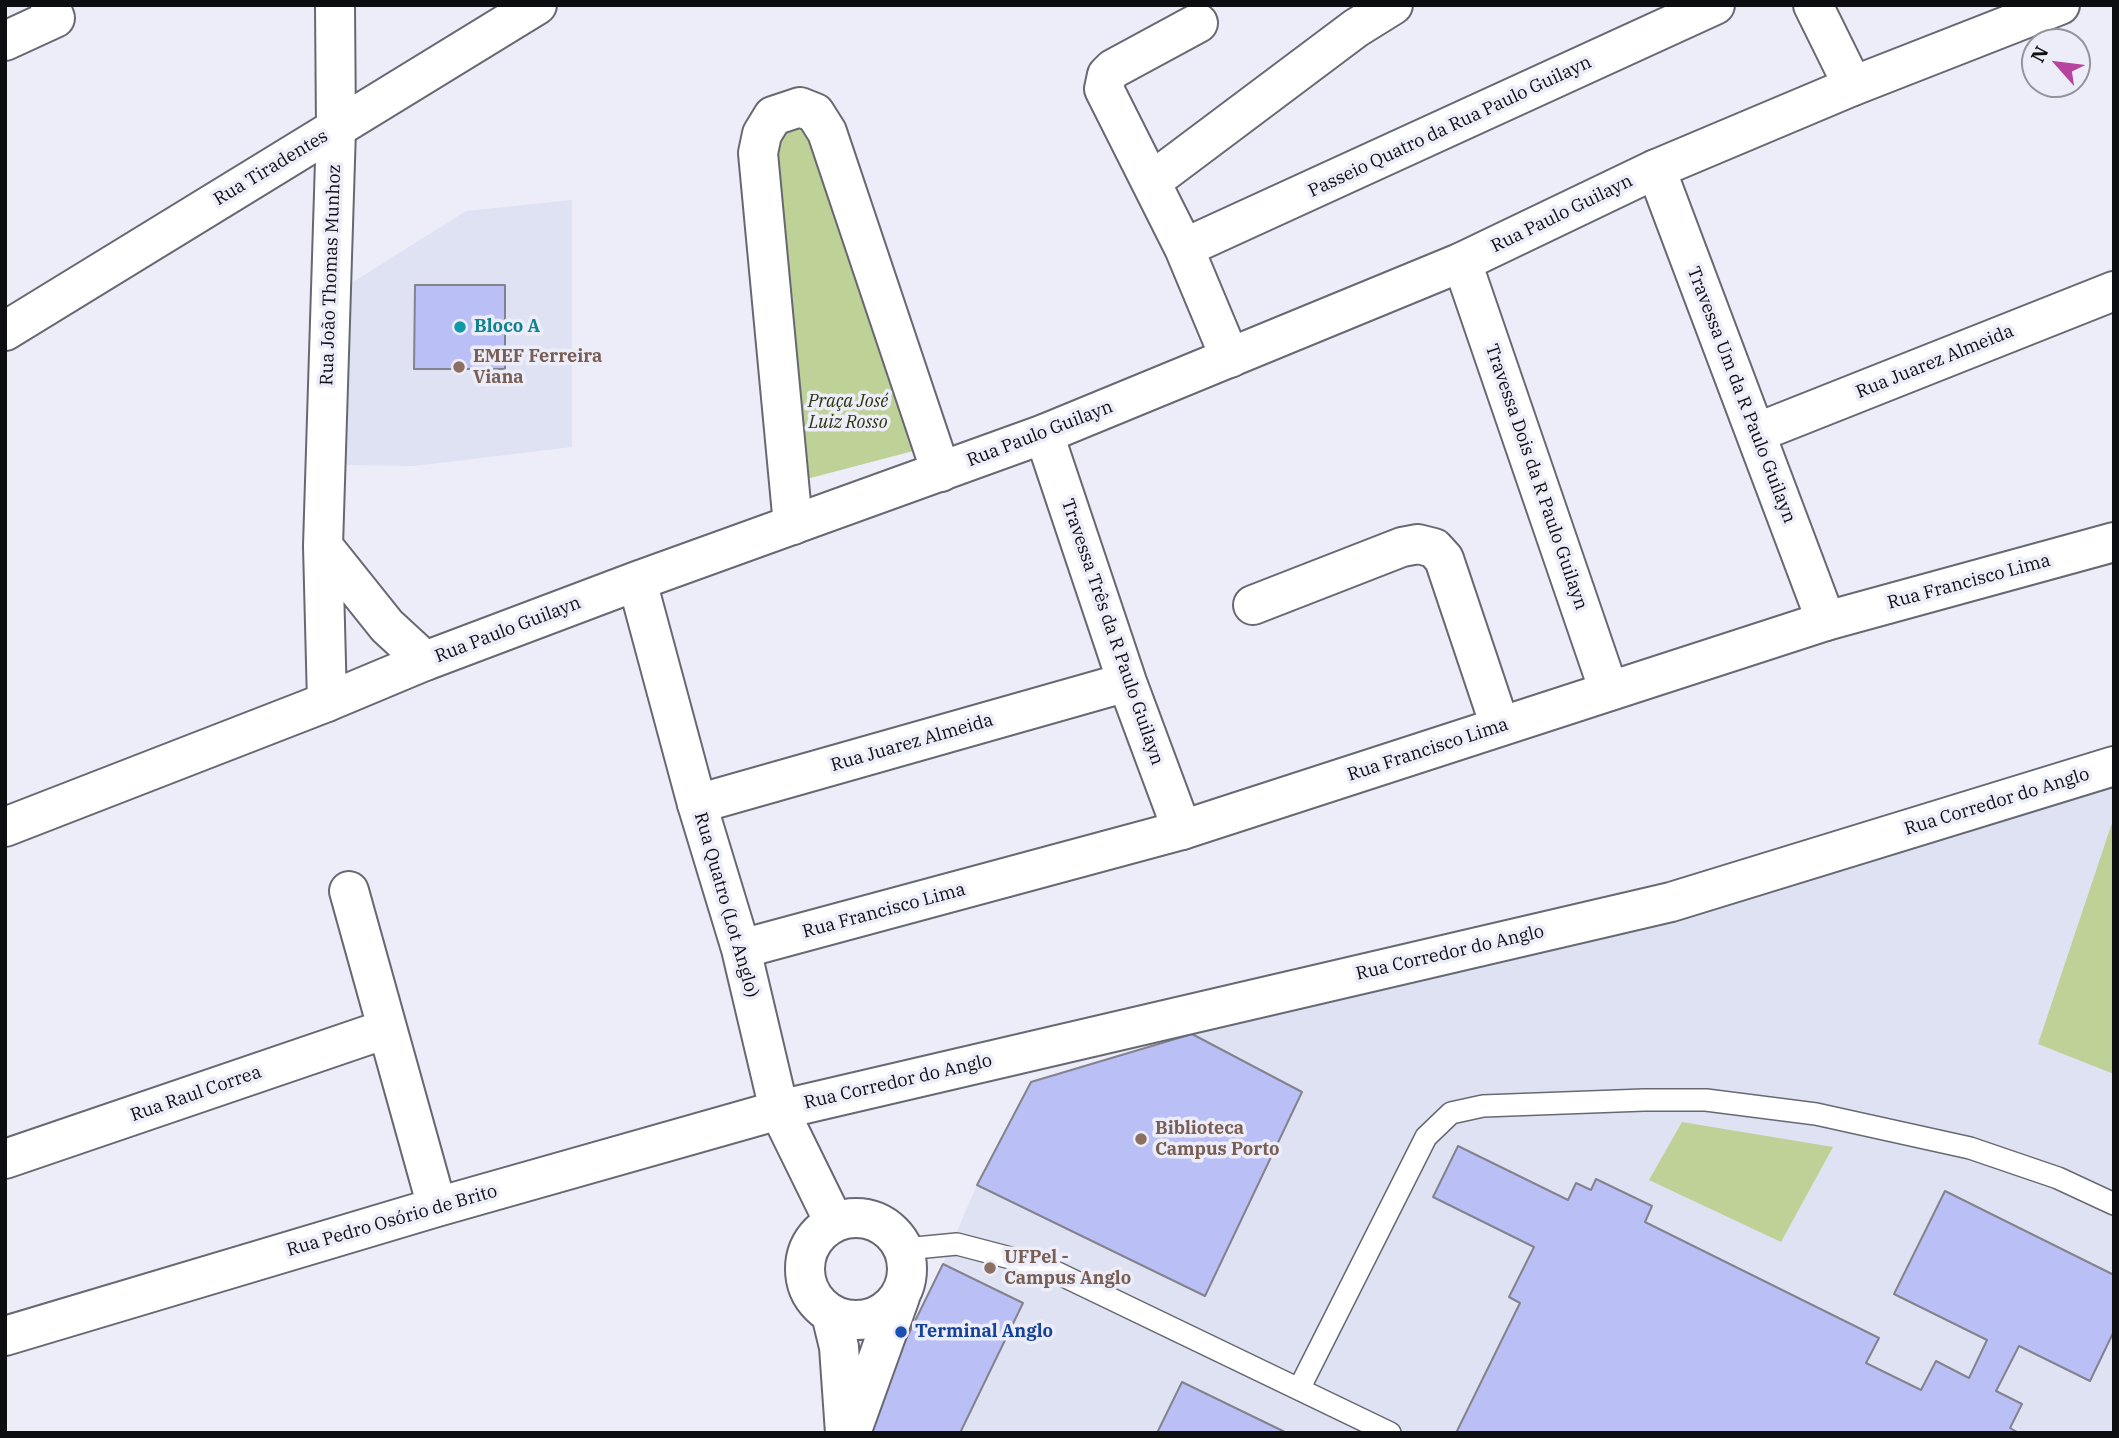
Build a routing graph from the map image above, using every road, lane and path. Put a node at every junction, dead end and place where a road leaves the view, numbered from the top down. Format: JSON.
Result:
{"nodes":[{"id":1,"x":335,"y":5,"type":"edge"},
{"id":2,"x":537,"y":5,"type":"edge"},
{"id":3,"x":1715,"y":5,"type":"edge"},
{"id":4,"x":1813,"y":5,"type":"edge"},
{"id":5,"x":2060,"y":5,"type":"edge"},
{"id":6,"x":1389,"y":6,"type":"edge"},
{"id":7,"x":53,"y":12,"type":"edge"},
{"id":8,"x":1198,"y":23,"type":"dead end"},
{"id":9,"x":5,"y":41,"type":"edge"},
{"id":10,"x":1853,"y":86,"type":"junction"},
{"id":11,"x":336,"y":129,"type":"junction"},
{"id":12,"x":1656,"y":169,"type":"junction"},
{"id":13,"x":1152,"y":181,"type":"junction"},
{"id":14,"x":1184,"y":248,"type":"junction"},
{"id":15,"x":1462,"y":262,"type":"junction"},
{"id":16,"x":2114,"y":291,"type":"edge"},
{"id":17,"x":5,"y":331,"type":"edge"},
{"id":18,"x":1230,"y":358,"type":"junction"},
{"id":19,"x":1756,"y":433,"type":"junction"},
{"id":20,"x":1044,"y":434,"type":"junction"},
{"id":21,"x":941,"y":472,"type":"junction"},
{"id":22,"x":793,"y":525,"type":"junction"},
{"id":23,"x":2113,"y":542,"type":"edge"},
{"id":24,"x":323,"y":546,"type":"junction"},
{"id":25,"x":637,"y":581,"type":"junction"},
{"id":26,"x":1253,"y":605,"type":"dead end"},
{"id":27,"x":1826,"y":621,"type":"junction"},
{"id":28,"x":425,"y":661,"type":"junction"},
{"id":29,"x":1127,"y":682,"type":"junction"},
{"id":30,"x":1609,"y":691,"type":"junction"},
{"id":31,"x":327,"y":702,"type":"junction"},
{"id":32,"x":1500,"y":726,"type":"junction"},
{"id":33,"x":2114,"y":766,"type":"edge"},
{"id":34,"x":697,"y":804,"type":"junction"},
{"id":35,"x":5,"y":827,"type":"edge"},
{"id":36,"x":1182,"y":830,"type":"junction"},
{"id":37,"x":349,"y":891,"type":"dead end"},
{"id":38,"x":741,"y":949,"type":"junction"},
{"id":39,"x":386,"y":1029,"type":"junction"},
{"id":40,"x":779,"y":1110,"type":"junction"},
{"id":41,"x":5,"y":1159,"type":"edge"},
{"id":42,"x":2114,"y":1204,"type":"edge"},
{"id":43,"x":437,"y":1207,"type":"junction"},
{"id":44,"x":834,"y":1222,"type":"junction"},
{"id":45,"x":905,"y":1250,"type":"junction"},
{"id":46,"x":900,"y":1297,"type":"junction"},
{"id":47,"x":831,"y":1314,"type":"junction"},
{"id":48,"x":5,"y":1336,"type":"edge"},
{"id":49,"x":1299,"y":1389,"type":"junction"},
{"id":50,"x":845,"y":1433,"type":"edge"},
{"id":51,"x":851,"y":1433,"type":"edge"},
{"id":52,"x":1390,"y":1433,"type":"edge"}],
"edges":[{"from":1,"to":11,"type":"street","name":"Rua João Thomas Munhoz"},
{"from":2,"to":11,"type":"street","name":"Rua Tiradentes"},
{"from":3,"to":14,"type":"street","name":"Passeio Quatro da Rua Paulo Guilayn"},
{"from":4,"to":10,"type":"street"},
{"from":5,"to":10,"type":"street","name":"Rua Paulo Guilayn"},
{"from":6,"to":13,"type":"street"},
{"from":7,"to":9,"type":"street"},
{"from":8,"to":13,"type":"street"},
{"from":10,"to":12,"type":"street","name":"Rua Paulo Guilayn"},
{"from":11,"to":17,"type":"street","name":"Rua Tiradentes"},
{"from":11,"to":24,"type":"street","name":"Rua João Thomas Munhoz"},
{"from":12,"to":15,"type":"street","name":"Rua Paulo Guilayn"},
{"from":12,"to":19,"type":"street","name":"Travessa Um da R Paulo Guilayn"},
{"from":13,"to":14,"type":"street"},
{"from":14,"to":18,"type":"street"},
{"from":15,"to":18,"type":"street","name":"Rua Paulo Guilayn"},
{"from":15,"to":30,"type":"street","name":"Travessa Dois da R Paulo Guilayn"},
{"from":16,"to":19,"type":"street","name":"Rua Juarez Almeida"},
{"from":18,"to":20,"type":"street","name":"Rua Paulo Guilayn"},
{"from":19,"to":27,"type":"street","name":"Travessa Um da R Paulo Guilayn"},
{"from":20,"to":21,"type":"street","name":"Rua Paulo Guilayn"},
{"from":20,"to":29,"type":"street","name":"Travessa Três da R Paulo Guilayn"},
{"from":21,"to":22,"type":"street","name":"Rua Paulo Guilayn"},
{"from":21,"to":22,"type":"street"},
{"from":22,"to":25,"type":"street","name":"Rua Paulo Guilayn"},
{"from":23,"to":27,"type":"street","name":"Rua Francisco Lima"},
{"from":24,"to":28,"type":"street"},
{"from":24,"to":31,"type":"street","name":"Rua João Thomas Munhoz"},
{"from":25,"to":28,"type":"street","name":"Rua Paulo Guilayn"},
{"from":25,"to":34,"type":"street","name":"Rua Quatro (Lot Anglo)"},
{"from":26,"to":32,"type":"street"},
{"from":27,"to":30,"type":"street","name":"Rua Francisco Lima"},
{"from":28,"to":31,"type":"street","name":"Rua Paulo Guilayn"},
{"from":29,"to":34,"type":"street","name":"Rua Juarez Almeida"},
{"from":29,"to":36,"type":"street","name":"Travessa Três da R Paulo Guilayn"},
{"from":30,"to":32,"type":"street","name":"Rua Francisco Lima"},
{"from":31,"to":35,"type":"street","name":"Rua Paulo Guilayn"},
{"from":32,"to":36,"type":"street","name":"Rua Francisco Lima"},
{"from":33,"to":40,"type":"street","name":"Rua Corredor do Anglo"},
{"from":34,"to":38,"type":"street","name":"Rua Quatro (Lot Anglo)"},
{"from":36,"to":38,"type":"street","name":"Rua Francisco Lima"},
{"from":37,"to":39,"type":"street"},
{"from":38,"to":40,"type":"street","name":"Rua Quatro (Lot Anglo)"},
{"from":39,"to":41,"type":"street","name":"Rua Raul Correa"},
{"from":39,"to":43,"type":"street"},
{"from":40,"to":43,"type":"street","name":"Rua Pedro Osório de Brito"},
{"from":40,"to":44,"type":"street","name":"Rua Quatro (Lot Anglo)"},
{"from":42,"to":49,"type":"lane"},
{"from":43,"to":48,"type":"street","name":"Rua Pedro Osório de Brito"},
{"from":44,"to":45,"type":"street"},
{"from":44,"to":47,"type":"street"},
{"from":45,"to":46,"type":"street"},
{"from":45,"to":49,"type":"lane"},
{"from":46,"to":47,"type":"street"},
{"from":46,"to":51,"type":"street"},
{"from":47,"to":50,"type":"street"},
{"from":49,"to":52,"type":"lane"}]}
